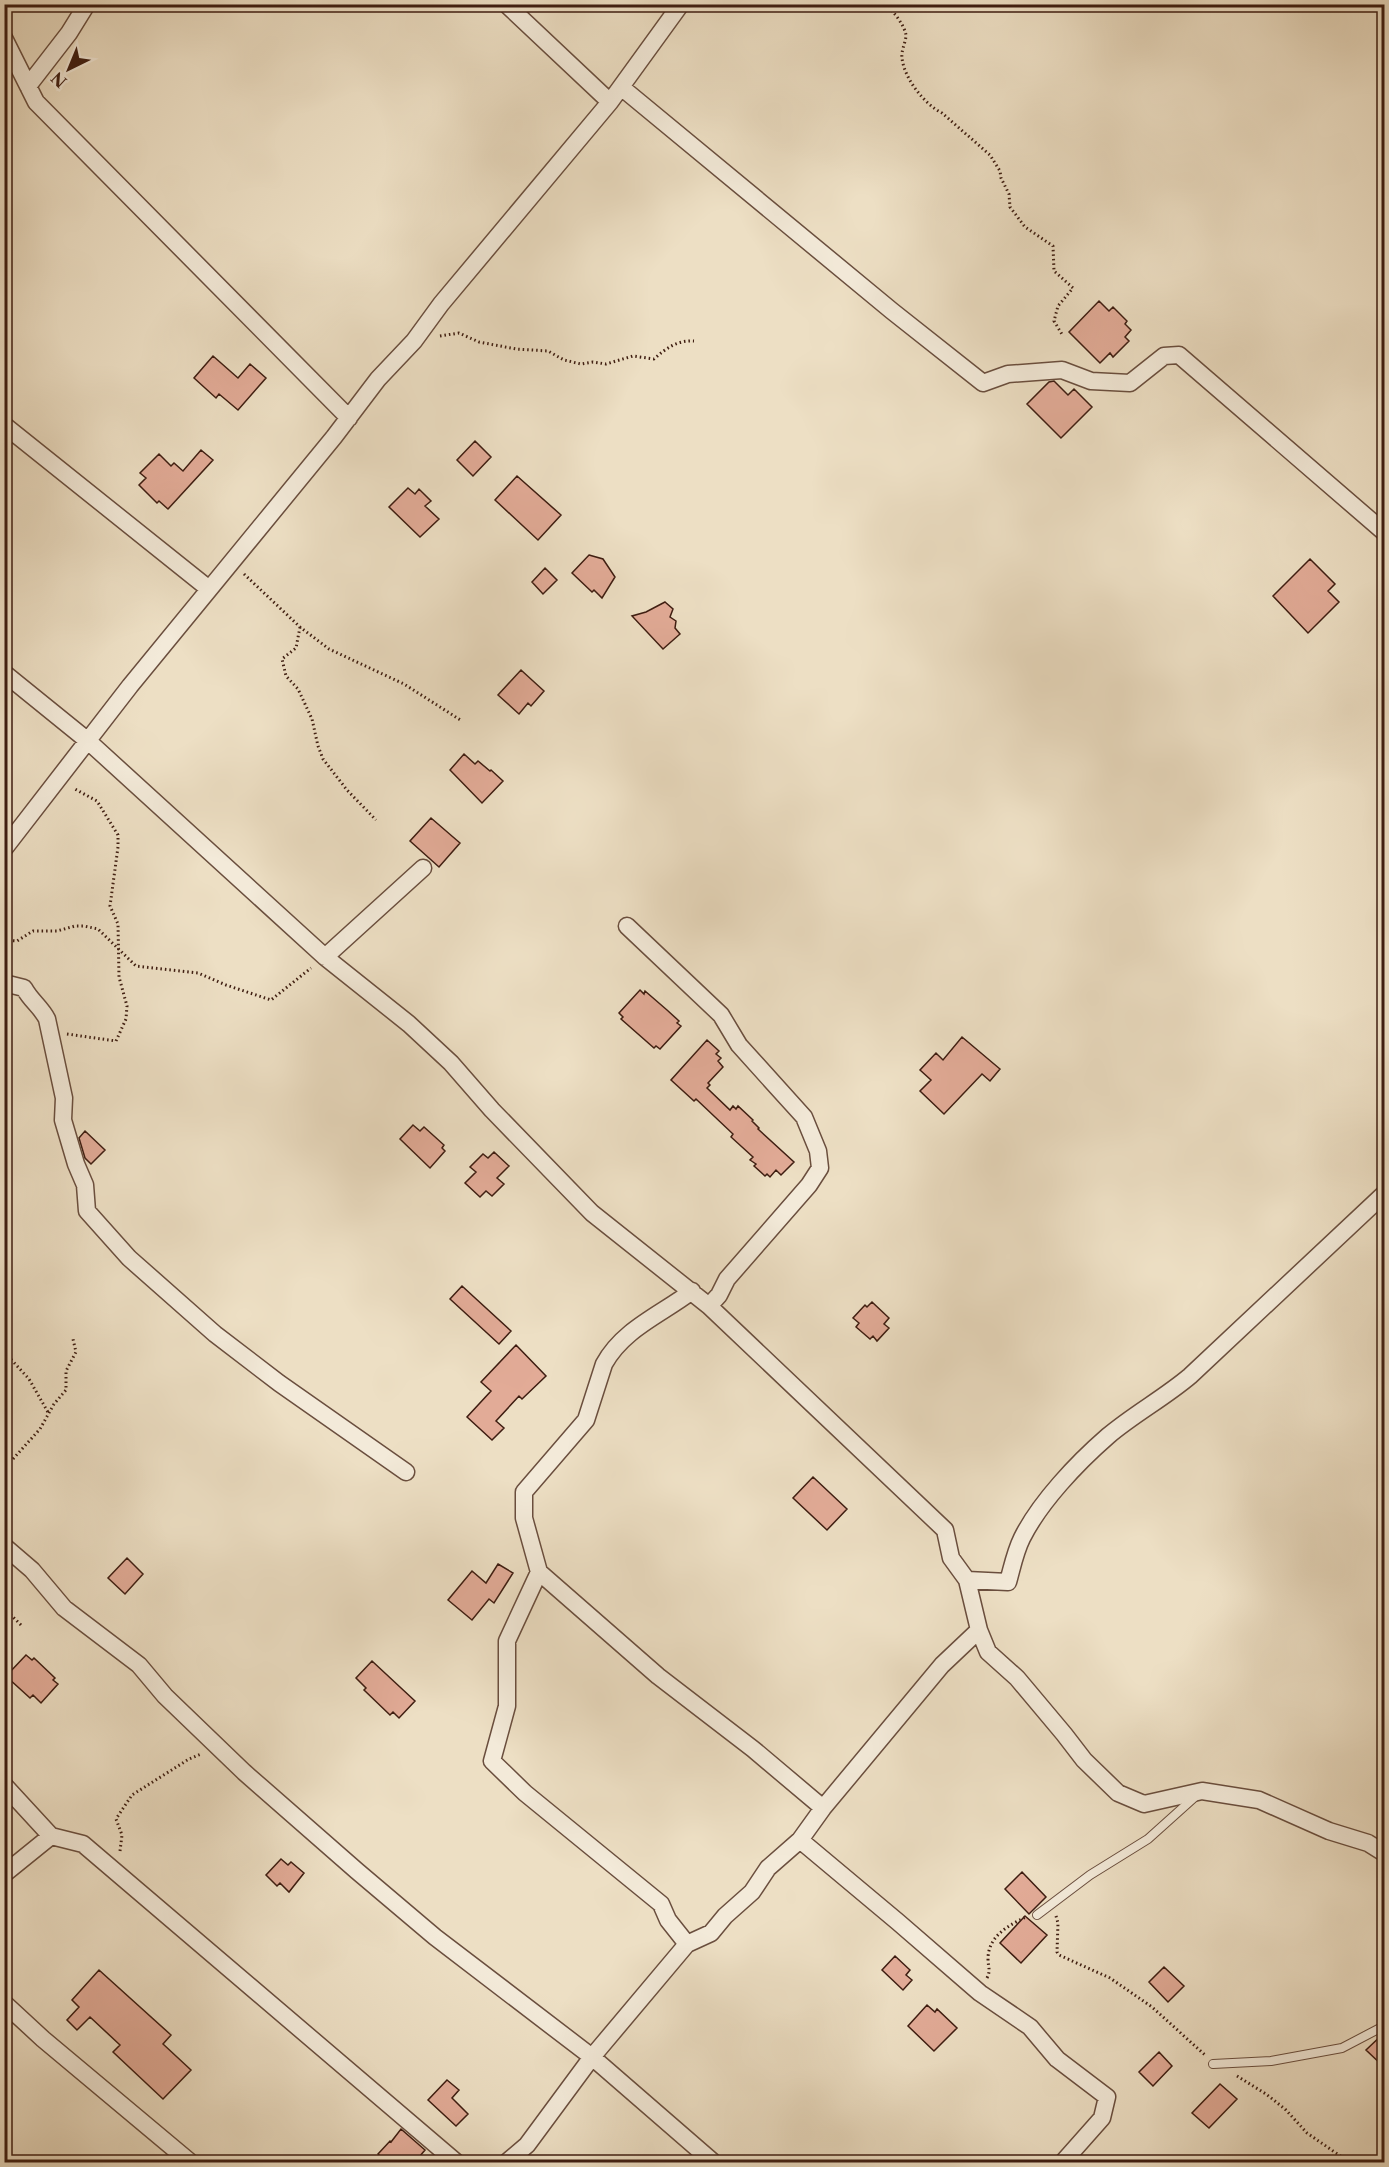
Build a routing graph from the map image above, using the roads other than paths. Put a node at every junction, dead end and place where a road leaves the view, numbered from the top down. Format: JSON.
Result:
{"nodes":[{"id":1,"x":87,"y":4,"type":"edge"},
{"id":2,"x":506,"y":4,"type":"edge"},
{"id":3,"x":681,"y":4,"type":"edge"},
{"id":4,"x":4,"y":38,"type":"edge"},
{"id":5,"x":28,"y":86,"type":"junction"},
{"id":6,"x":621,"y":87,"type":"junction"},
{"id":7,"x":610,"y":102,"type":"junction"},
{"id":8,"x":349,"y":418,"type":"junction"},
{"id":9,"x":4,"y":425,"type":"edge"},
{"id":10,"x":1384,"y":532,"type":"edge"},
{"id":11,"x":209,"y":589,"type":"junction"},
{"id":12,"x":4,"y":673,"type":"edge"},
{"id":13,"x":88,"y":741,"type":"junction"},
{"id":14,"x":4,"y":849,"type":"edge"},
{"id":15,"x":423,"y":868,"type":"dead end"},
{"id":16,"x":627,"y":927,"type":"dead end"},
{"id":17,"x":325,"y":957,"type":"junction"},
{"id":18,"x":4,"y":983,"type":"edge"},
{"id":19,"x":1384,"y":1194,"type":"edge"},
{"id":20,"x":692,"y":1291,"type":"junction"},
{"id":21,"x":710,"y":1306,"type":"junction"},
{"id":22,"x":406,"y":1472,"type":"dead end"},
{"id":23,"x":4,"y":1546,"type":"edge"},
{"id":24,"x":539,"y":1572,"type":"junction"},
{"id":25,"x":967,"y":1580,"type":"junction"},
{"id":26,"x":979,"y":1630,"type":"junction"},
{"id":27,"x":4,"y":1785,"type":"edge"},
{"id":28,"x":1202,"y":1791,"type":"junction"},
{"id":29,"x":822,"y":1808,"type":"junction"},
{"id":30,"x":51,"y":1836,"type":"junction"},
{"id":31,"x":800,"y":1840,"type":"junction"},
{"id":32,"x":1384,"y":1853,"type":"edge"},
{"id":33,"x":4,"y":1874,"type":"edge"},
{"id":34,"x":1037,"y":1915,"type":"road end"},
{"id":35,"x":687,"y":1944,"type":"junction"},
{"id":36,"x":4,"y":2003,"type":"edge"},
{"id":37,"x":1384,"y":2026,"type":"edge"},
{"id":38,"x":592,"y":2057,"type":"junction"},
{"id":39,"x":1213,"y":2064,"type":"road end"},
{"id":40,"x":190,"y":2163,"type":"edge"},
{"id":41,"x":456,"y":2163,"type":"edge"},
{"id":42,"x":507,"y":2163,"type":"edge"},
{"id":43,"x":713,"y":2163,"type":"edge"},
{"id":44,"x":1063,"y":2163,"type":"edge"}],
"edges":[{"from":1,"to":5,"type":"street"},
{"from":2,"to":7,"type":"street"},
{"from":3,"to":6,"type":"street"},
{"from":4,"to":5,"type":"street"},
{"from":5,"to":8,"type":"street"},
{"from":6,"to":7,"type":"street"},
{"from":6,"to":10,"type":"street"},
{"from":7,"to":8,"type":"street"},
{"from":8,"to":11,"type":"street"},
{"from":9,"to":11,"type":"street"},
{"from":11,"to":13,"type":"street"},
{"from":12,"to":13,"type":"street"},
{"from":13,"to":14,"type":"street"},
{"from":13,"to":17,"type":"street"},
{"from":15,"to":17,"type":"street"},
{"from":16,"to":21,"type":"street"},
{"from":17,"to":20,"type":"street"},
{"from":18,"to":22,"type":"street"},
{"from":19,"to":25,"type":"street"},
{"from":20,"to":21,"type":"street"},
{"from":20,"to":24,"type":"street"},
{"from":21,"to":25,"type":"street"},
{"from":23,"to":38,"type":"street"},
{"from":24,"to":29,"type":"street"},
{"from":24,"to":35,"type":"street"},
{"from":25,"to":26,"type":"street"},
{"from":26,"to":28,"type":"street"},
{"from":26,"to":29,"type":"street"},
{"from":27,"to":30,"type":"street"},
{"from":28,"to":32,"type":"street"},
{"from":28,"to":34,"type":"lane"},
{"from":29,"to":31,"type":"street"},
{"from":30,"to":33,"type":"street"},
{"from":30,"to":41,"type":"street"},
{"from":31,"to":35,"type":"street"},
{"from":31,"to":44,"type":"street"},
{"from":35,"to":38,"type":"street"},
{"from":36,"to":40,"type":"street"},
{"from":37,"to":39,"type":"lane"},
{"from":38,"to":42,"type":"street"},
{"from":38,"to":43,"type":"street"}]}
